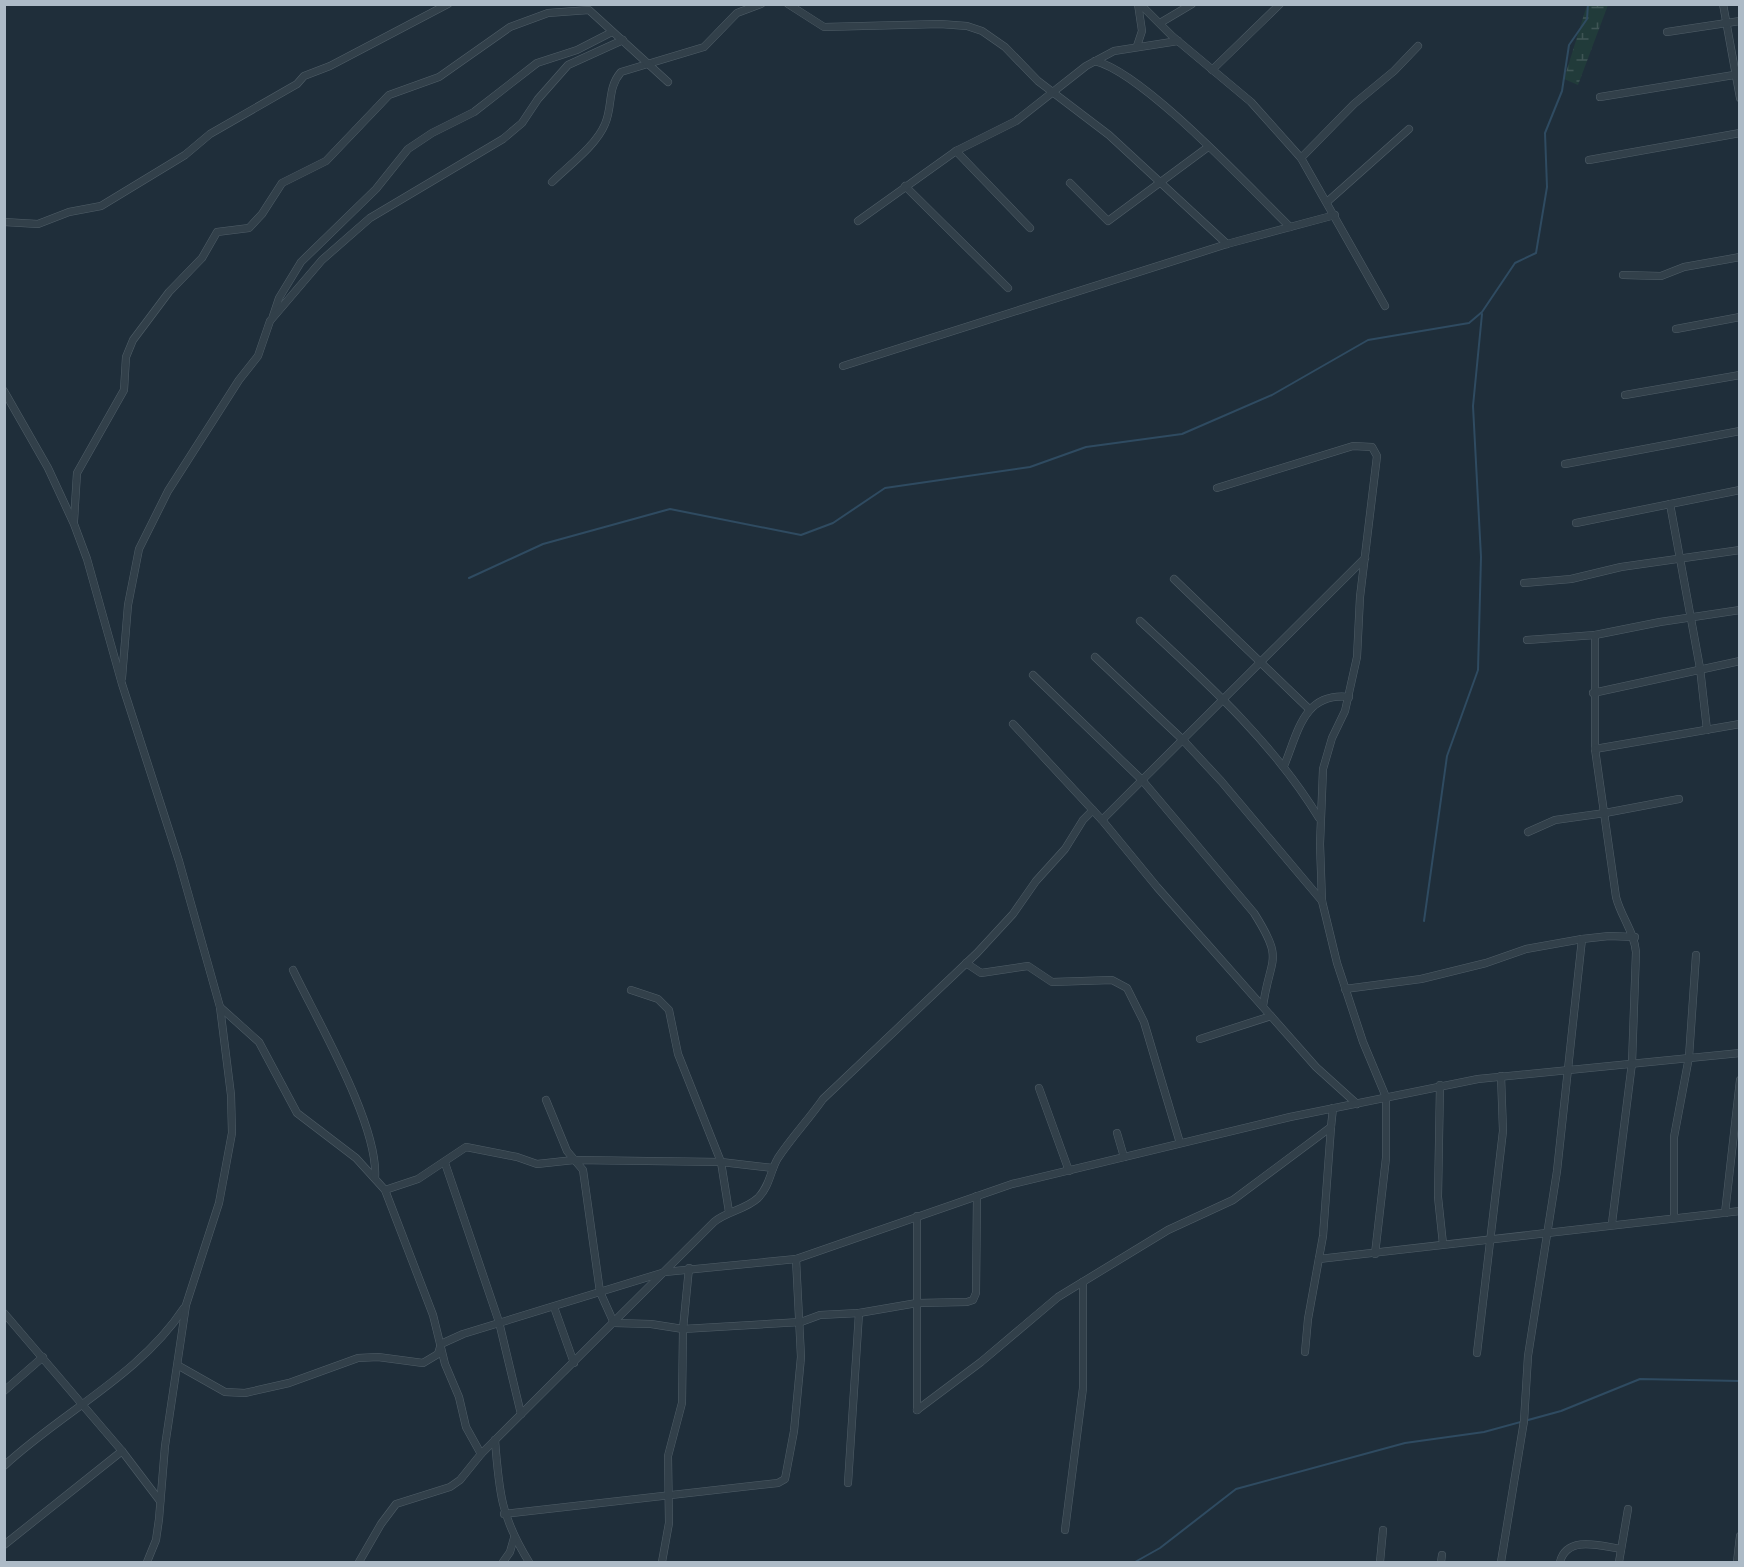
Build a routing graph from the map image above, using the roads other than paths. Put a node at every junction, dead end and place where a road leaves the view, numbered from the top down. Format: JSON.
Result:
{"nodes":[{"id":1,"x":448,"y":4,"type":"edge"},
{"id":2,"x":761,"y":4,"type":"edge"},
{"id":3,"x":788,"y":4,"type":"edge"},
{"id":4,"x":1139,"y":4,"type":"edge"},
{"id":5,"x":1192,"y":4,"type":"edge"},
{"id":6,"x":1280,"y":4,"type":"edge"},
{"id":7,"x":1723,"y":4,"type":"edge"},
{"id":8,"x":547,"y":9,"type":"edge"},
{"id":9,"x":1740,"y":21,"type":"edge"},
{"id":10,"x":1161,"y":23,"type":"junction"},
{"id":11,"x":1727,"y":23,"type":"junction"},
{"id":12,"x":612,"y":32,"type":"junction"},
{"id":13,"x":1667,"y":32,"type":"dead end"},
{"id":14,"x":623,"y":40,"type":"junction"},
{"id":15,"x":1178,"y":41,"type":"junction"},
{"id":16,"x":1137,"y":46,"type":"junction"},
{"id":17,"x":1418,"y":46,"type":"dead end"},
{"id":18,"x":1095,"y":62,"type":"junction"},
{"id":19,"x":647,"y":64,"type":"junction"},
{"id":20,"x":1212,"y":70,"type":"junction"},
{"id":21,"x":1738,"y":74,"type":"edge"},
{"id":22,"x":668,"y":82,"type":"dead end"},
{"id":23,"x":1054,"y":91,"type":"junction"},
{"id":24,"x":1600,"y":97,"type":"dead end"},
{"id":25,"x":1740,"y":98,"type":"edge"},
{"id":26,"x":1410,"y":129,"type":"dead end"},
{"id":27,"x":1740,"y":133,"type":"edge"},
{"id":28,"x":1208,"y":147,"type":"junction"},
{"id":29,"x":956,"y":152,"type":"junction"},
{"id":30,"x":1301,"y":158,"type":"junction"},
{"id":31,"x":1589,"y":160,"type":"dead end"},
{"id":32,"x":1161,"y":180,"type":"junction"},
{"id":33,"x":552,"y":182,"type":"dead end"},
{"id":34,"x":1070,"y":183,"type":"dead end"},
{"id":35,"x":905,"y":186,"type":"junction"},
{"id":36,"x":1327,"y":202,"type":"junction"},
{"id":37,"x":1335,"y":215,"type":"junction"},
{"id":38,"x":858,"y":221,"type":"dead end"},
{"id":39,"x":4,"y":222,"type":"edge"},
{"id":40,"x":1290,"y":227,"type":"junction"},
{"id":41,"x":1030,"y":228,"type":"dead end"},
{"id":42,"x":1227,"y":244,"type":"junction"},
{"id":43,"x":1740,"y":257,"type":"edge"},
{"id":44,"x":1623,"y":275,"type":"dead end"},
{"id":45,"x":1008,"y":288,"type":"dead end"},
{"id":46,"x":1385,"y":306,"type":"dead end"},
{"id":47,"x":1740,"y":317,"type":"edge"},
{"id":48,"x":272,"y":319,"type":"junction"},
{"id":49,"x":1676,"y":328,"type":"dead end"},
{"id":50,"x":843,"y":366,"type":"dead end"},
{"id":51,"x":1740,"y":375,"type":"edge"},
{"id":52,"x":4,"y":391,"type":"edge"},
{"id":53,"x":1625,"y":395,"type":"dead end"},
{"id":54,"x":1740,"y":431,"type":"edge"},
{"id":55,"x":1565,"y":464,"type":"dead end"},
{"id":56,"x":1217,"y":488,"type":"dead end"},
{"id":57,"x":1740,"y":490,"type":"edge"},
{"id":58,"x":1670,"y":504,"type":"junction"},
{"id":59,"x":74,"y":524,"type":"junction"},
{"id":60,"x":1576,"y":524,"type":"dead end"},
{"id":61,"x":1740,"y":550,"type":"edge"},
{"id":62,"x":1365,"y":558,"type":"junction"},
{"id":63,"x":1678,"y":558,"type":"junction"},
{"id":64,"x":1174,"y":579,"type":"dead end"},
{"id":65,"x":1524,"y":583,"type":"dead end"},
{"id":66,"x":1740,"y":610,"type":"edge"},
{"id":67,"x":1691,"y":618,"type":"junction"},
{"id":68,"x":1140,"y":621,"type":"dead end"},
{"id":69,"x":1594,"y":635,"type":"junction"},
{"id":70,"x":1527,"y":640,"type":"dead end"},
{"id":71,"x":1095,"y":657,"type":"dead end"},
{"id":72,"x":1258,"y":662,"type":"junction"},
{"id":73,"x":1740,"y":662,"type":"edge"},
{"id":74,"x":1700,"y":669,"type":"junction"},
{"id":75,"x":1033,"y":675,"type":"dead end"},
{"id":76,"x":122,"y":684,"type":"junction"},
{"id":77,"x":1593,"y":693,"type":"junction"},
{"id":78,"x":1349,"y":697,"type":"junction"},
{"id":79,"x":1222,"y":698,"type":"junction"},
{"id":80,"x":1308,"y":708,"type":"junction"},
{"id":81,"x":1013,"y":724,"type":"dead end"},
{"id":82,"x":1740,"y":724,"type":"edge"},
{"id":83,"x":1707,"y":730,"type":"junction"},
{"id":84,"x":1182,"y":739,"type":"junction"},
{"id":85,"x":1595,"y":749,"type":"junction"},
{"id":86,"x":1284,"y":766,"type":"junction"},
{"id":87,"x":1142,"y":780,"type":"junction"},
{"id":88,"x":1678,"y":799,"type":"dead end"},
{"id":89,"x":1094,"y":810,"type":"junction"},
{"id":90,"x":1605,"y":813,"type":"junction"},
{"id":91,"x":1320,"y":819,"type":"junction"},
{"id":92,"x":1102,"y":820,"type":"junction"},
{"id":93,"x":1528,"y":832,"type":"dead end"},
{"id":94,"x":1322,"y":901,"type":"junction"},
{"id":95,"x":1635,"y":936,"type":"junction"},
{"id":96,"x":1582,"y":939,"type":"junction"},
{"id":97,"x":1696,"y":955,"type":"dead end"},
{"id":98,"x":966,"y":963,"type":"junction"},
{"id":99,"x":293,"y":970,"type":"dead end"},
{"id":100,"x":1345,"y":989,"type":"junction"},
{"id":101,"x":631,"y":990,"type":"dead end"},
{"id":102,"x":1263,"y":1005,"type":"junction"},
{"id":103,"x":220,"y":1007,"type":"junction"},
{"id":104,"x":1271,"y":1016,"type":"junction"},
{"id":105,"x":1200,"y":1039,"type":"dead end"},
{"id":106,"x":1740,"y":1053,"type":"edge"},
{"id":107,"x":1689,"y":1058,"type":"junction"},
{"id":108,"x":1632,"y":1063,"type":"junction"},
{"id":109,"x":1569,"y":1068,"type":"junction"},
{"id":110,"x":1501,"y":1076,"type":"junction"},
{"id":111,"x":1740,"y":1080,"type":"edge"},
{"id":112,"x":1440,"y":1085,"type":"junction"},
{"id":113,"x":1039,"y":1088,"type":"dead end"},
{"id":114,"x":1386,"y":1097,"type":"junction"},
{"id":115,"x":546,"y":1100,"type":"dead end"},
{"id":116,"x":1357,"y":1104,"type":"junction"},
{"id":117,"x":1333,"y":1108,"type":"junction"},
{"id":118,"x":1331,"y":1127,"type":"junction"},
{"id":119,"x":1117,"y":1133,"type":"dead end"},
{"id":120,"x":1180,"y":1143,"type":"junction"},
{"id":121,"x":1124,"y":1157,"type":"junction"},
{"id":122,"x":574,"y":1160,"type":"junction"},
{"id":123,"x":445,"y":1162,"type":"junction"},
{"id":124,"x":721,"y":1162,"type":"junction"},
{"id":125,"x":773,"y":1168,"type":"junction"},
{"id":126,"x":1069,"y":1171,"type":"junction"},
{"id":127,"x":375,"y":1178,"type":"junction"},
{"id":128,"x":385,"y":1190,"type":"junction"},
{"id":129,"x":977,"y":1196,"type":"junction"},
{"id":130,"x":1740,"y":1211,"type":"edge"},
{"id":131,"x":729,"y":1212,"type":"junction"},
{"id":132,"x":1725,"y":1213,"type":"junction"},
{"id":133,"x":917,"y":1216,"type":"junction"},
{"id":134,"x":1674,"y":1217,"type":"junction"},
{"id":135,"x":1612,"y":1223,"type":"junction"},
{"id":136,"x":1548,"y":1234,"type":"junction"},
{"id":137,"x":1491,"y":1239,"type":"junction"},
{"id":138,"x":1443,"y":1244,"type":"junction"},
{"id":139,"x":1375,"y":1254,"type":"junction"},
{"id":140,"x":796,"y":1259,"type":"junction"},
{"id":141,"x":1319,"y":1259,"type":"junction"},
{"id":142,"x":689,"y":1268,"type":"junction"},
{"id":143,"x":665,"y":1272,"type":"junction"},
{"id":144,"x":1083,"y":1282,"type":"junction"},
{"id":145,"x":600,"y":1292,"type":"junction"},
{"id":146,"x":917,"y":1303,"type":"junction"},
{"id":147,"x":186,"y":1305,"type":"junction"},
{"id":148,"x":554,"y":1307,"type":"junction"},
{"id":149,"x":859,"y":1313,"type":"junction"},
{"id":150,"x":6,"y":1317,"type":"edge"},
{"id":151,"x":499,"y":1322,"type":"junction"},
{"id":152,"x":801,"y":1322,"type":"junction"},
{"id":153,"x":614,"y":1323,"type":"junction"},
{"id":154,"x":683,"y":1329,"type":"junction"},
{"id":155,"x":441,"y":1344,"type":"junction"},
{"id":156,"x":1305,"y":1352,"type":"dead end"},
{"id":157,"x":1476,"y":1353,"type":"dead end"},
{"id":158,"x":43,"y":1357,"type":"junction"},
{"id":159,"x":574,"y":1363,"type":"junction"},
{"id":160,"x":178,"y":1365,"type":"junction"},
{"id":161,"x":4,"y":1390,"type":"edge"},
{"id":162,"x":82,"y":1404,"type":"junction"},
{"id":163,"x":521,"y":1414,"type":"junction"},
{"id":164,"x":495,"y":1440,"type":"junction"},
{"id":165,"x":122,"y":1451,"type":"junction"},
{"id":166,"x":481,"y":1454,"type":"junction"},
{"id":167,"x":4,"y":1466,"type":"edge"},
{"id":168,"x":848,"y":1483,"type":"dead end"},
{"id":169,"x":670,"y":1495,"type":"junction"},
{"id":170,"x":160,"y":1502,"type":"junction"},
{"id":171,"x":1628,"y":1509,"type":"dead end"},
{"id":172,"x":504,"y":1514,"type":"junction"},
{"id":173,"x":1065,"y":1530,"type":"dead end"},
{"id":174,"x":1383,"y":1530,"type":"dead end"},
{"id":175,"x":1740,"y":1536,"type":"edge"},
{"id":176,"x":514,"y":1538,"type":"junction"},
{"id":177,"x":4,"y":1545,"type":"edge"},
{"id":178,"x":1621,"y":1549,"type":"junction"},
{"id":179,"x":147,"y":1563,"type":"edge"},
{"id":180,"x":359,"y":1563,"type":"edge"},
{"id":181,"x":503,"y":1563,"type":"edge"},
{"id":182,"x":529,"y":1563,"type":"edge"},
{"id":183,"x":662,"y":1563,"type":"edge"},
{"id":184,"x":1380,"y":1563,"type":"edge"},
{"id":185,"x":1501,"y":1563,"type":"edge"},
{"id":186,"x":1560,"y":1563,"type":"edge"},
{"id":187,"x":1619,"y":1563,"type":"edge"},
{"id":188,"x":1737,"y":1563,"type":"edge"}],
"edges":[{"from":1,"to":39,"type":"street"},
{"from":2,"to":19,"type":"street"},
{"from":3,"to":23,"type":"street"},
{"from":4,"to":10,"type":"street"},
{"from":4,"to":16,"type":"street"},
{"from":5,"to":10,"type":"street"},
{"from":6,"to":20,"type":"street"},
{"from":7,"to":11,"type":"street"},
{"from":8,"to":12,"type":"street"},
{"from":8,"to":59,"type":"street"},
{"from":9,"to":11,"type":"street"},
{"from":10,"to":15,"type":"street"},
{"from":11,"to":13,"type":"street"},
{"from":11,"to":21,"type":"street"},
{"from":12,"to":14,"type":"street"},
{"from":12,"to":48,"type":"street"},
{"from":14,"to":19,"type":"street"},
{"from":14,"to":48,"type":"street"},
{"from":15,"to":16,"type":"street"},
{"from":15,"to":20,"type":"street"},
{"from":16,"to":18,"type":"street"},
{"from":17,"to":30,"type":"street"},
{"from":18,"to":23,"type":"street"},
{"from":18,"to":28,"type":"street"},
{"from":19,"to":22,"type":"street"},
{"from":19,"to":33,"type":"street"},
{"from":20,"to":30,"type":"street"},
{"from":21,"to":24,"type":"street"},
{"from":21,"to":25,"type":"street"},
{"from":23,"to":29,"type":"street"},
{"from":23,"to":32,"type":"street"},
{"from":26,"to":36,"type":"street"},
{"from":27,"to":31,"type":"street"},
{"from":28,"to":32,"type":"street"},
{"from":28,"to":40,"type":"street"},
{"from":29,"to":35,"type":"street"},
{"from":29,"to":41,"type":"street"},
{"from":30,"to":36,"type":"street"},
{"from":32,"to":34,"type":"street"},
{"from":32,"to":42,"type":"street"},
{"from":35,"to":38,"type":"street"},
{"from":35,"to":45,"type":"street"},
{"from":36,"to":37,"type":"street"},
{"from":37,"to":40,"type":"street"},
{"from":37,"to":46,"type":"street"},
{"from":40,"to":42,"type":"street"},
{"from":42,"to":50,"type":"street"},
{"from":43,"to":44,"type":"street"},
{"from":47,"to":49,"type":"street"},
{"from":48,"to":76,"type":"street"},
{"from":51,"to":53,"type":"street"},
{"from":52,"to":59,"type":"street"},
{"from":54,"to":55,"type":"street"},
{"from":56,"to":62,"type":"street"},
{"from":57,"to":58,"type":"street"},
{"from":58,"to":60,"type":"street"},
{"from":58,"to":63,"type":"street"},
{"from":59,"to":76,"type":"street"},
{"from":61,"to":63,"type":"street"},
{"from":62,"to":72,"type":"street"},
{"from":62,"to":78,"type":"street"},
{"from":63,"to":65,"type":"street"},
{"from":63,"to":67,"type":"street"},
{"from":64,"to":72,"type":"street"},
{"from":66,"to":67,"type":"street"},
{"from":67,"to":69,"type":"street"},
{"from":67,"to":74,"type":"street"},
{"from":68,"to":79,"type":"street"},
{"from":69,"to":70,"type":"street"},
{"from":69,"to":77,"type":"street"},
{"from":71,"to":84,"type":"street"},
{"from":72,"to":79,"type":"street"},
{"from":72,"to":80,"type":"street"},
{"from":73,"to":74,"type":"street"},
{"from":74,"to":77,"type":"street"},
{"from":74,"to":83,"type":"street"},
{"from":75,"to":87,"type":"street"},
{"from":76,"to":103,"type":"street"},
{"from":77,"to":85,"type":"street"},
{"from":78,"to":80,"type":"street"},
{"from":78,"to":91,"type":"street"},
{"from":79,"to":84,"type":"street"},
{"from":79,"to":86,"type":"street"},
{"from":80,"to":86,"type":"street"},
{"from":81,"to":89,"type":"street"},
{"from":82,"to":83,"type":"street"},
{"from":83,"to":85,"type":"street"},
{"from":84,"to":87,"type":"street"},
{"from":84,"to":94,"type":"street"},
{"from":85,"to":90,"type":"street"},
{"from":86,"to":91,"type":"street"},
{"from":87,"to":92,"type":"street"},
{"from":87,"to":102,"type":"street"},
{"from":88,"to":90,"type":"street"},
{"from":89,"to":92,"type":"street"},
{"from":89,"to":98,"type":"street"},
{"from":90,"to":93,"type":"street"},
{"from":90,"to":95,"type":"street"},
{"from":91,"to":94,"type":"street"},
{"from":92,"to":102,"type":"street"},
{"from":94,"to":100,"type":"street"},
{"from":95,"to":96,"type":"street"},
{"from":95,"to":108,"type":"street"},
{"from":96,"to":100,"type":"street"},
{"from":96,"to":109,"type":"street"},
{"from":97,"to":107,"type":"street"},
{"from":98,"to":120,"type":"street"},
{"from":98,"to":125,"type":"street"},
{"from":99,"to":127,"type":"street"},
{"from":100,"to":114,"type":"street"},
{"from":101,"to":124,"type":"street"},
{"from":102,"to":104,"type":"street"},
{"from":103,"to":127,"type":"street"},
{"from":103,"to":147,"type":"street"},
{"from":104,"to":105,"type":"street"},
{"from":104,"to":116,"type":"street"},
{"from":106,"to":107,"type":"street"},
{"from":107,"to":108,"type":"street"},
{"from":107,"to":134,"type":"street"},
{"from":108,"to":109,"type":"street"},
{"from":108,"to":135,"type":"street"},
{"from":109,"to":110,"type":"street"},
{"from":109,"to":136,"type":"street"},
{"from":110,"to":112,"type":"street"},
{"from":110,"to":137,"type":"street"},
{"from":111,"to":132,"type":"street"},
{"from":112,"to":114,"type":"street"},
{"from":112,"to":138,"type":"street"},
{"from":113,"to":126,"type":"street"},
{"from":114,"to":116,"type":"street"},
{"from":114,"to":139,"type":"street"},
{"from":115,"to":122,"type":"street"},
{"from":116,"to":117,"type":"street"},
{"from":117,"to":118,"type":"street"},
{"from":117,"to":120,"type":"street"},
{"from":118,"to":141,"type":"street"},
{"from":118,"to":144,"type":"street"},
{"from":119,"to":121,"type":"street"},
{"from":120,"to":121,"type":"street"},
{"from":121,"to":126,"type":"street"},
{"from":122,"to":123,"type":"street"},
{"from":122,"to":124,"type":"street"},
{"from":122,"to":145,"type":"street"},
{"from":123,"to":128,"type":"street"},
{"from":123,"to":151,"type":"street"},
{"from":124,"to":125,"type":"street"},
{"from":124,"to":131,"type":"street"},
{"from":125,"to":131,"type":"street"},
{"from":126,"to":129,"type":"street"},
{"from":127,"to":128,"type":"street"},
{"from":128,"to":155,"type":"street"},
{"from":129,"to":133,"type":"street"},
{"from":129,"to":146,"type":"street"},
{"from":130,"to":132,"type":"street"},
{"from":131,"to":143,"type":"street"},
{"from":132,"to":134,"type":"street"},
{"from":133,"to":140,"type":"street"},
{"from":133,"to":146,"type":"street"},
{"from":134,"to":135,"type":"street"},
{"from":135,"to":136,"type":"street"},
{"from":136,"to":137,"type":"street"},
{"from":136,"to":185,"type":"street"},
{"from":137,"to":138,"type":"street"},
{"from":137,"to":157,"type":"street"},
{"from":138,"to":139,"type":"street"},
{"from":139,"to":141,"type":"street"},
{"from":140,"to":142,"type":"street"},
{"from":140,"to":152,"type":"street"},
{"from":141,"to":156,"type":"street"},
{"from":142,"to":143,"type":"street"},
{"from":142,"to":154,"type":"street"},
{"from":143,"to":145,"type":"street"},
{"from":143,"to":153,"type":"street"},
{"from":144,"to":146,"type":"street"},
{"from":144,"to":173,"type":"street"},
{"from":145,"to":148,"type":"street"},
{"from":145,"to":153,"type":"street"},
{"from":146,"to":149,"type":"street"},
{"from":147,"to":160,"type":"street"},
{"from":147,"to":162,"type":"street"},
{"from":148,"to":151,"type":"street"},
{"from":148,"to":159,"type":"street"},
{"from":149,"to":152,"type":"street"},
{"from":149,"to":168,"type":"street"},
{"from":150,"to":158,"type":"street"},
{"from":151,"to":155,"type":"street"},
{"from":151,"to":163,"type":"street"},
{"from":152,"to":154,"type":"street"},
{"from":152,"to":169,"type":"street"},
{"from":153,"to":154,"type":"street"},
{"from":153,"to":159,"type":"street"},
{"from":154,"to":169,"type":"street"},
{"from":155,"to":160,"type":"street"},
{"from":155,"to":166,"type":"street"},
{"from":158,"to":161,"type":"street"},
{"from":158,"to":162,"type":"street"},
{"from":159,"to":163,"type":"street"},
{"from":160,"to":170,"type":"street"},
{"from":162,"to":165,"type":"street"},
{"from":162,"to":167,"type":"street"},
{"from":163,"to":164,"type":"street"},
{"from":164,"to":166,"type":"street"},
{"from":164,"to":172,"type":"street"},
{"from":165,"to":170,"type":"street"},
{"from":165,"to":177,"type":"street"},
{"from":166,"to":180,"type":"street"},
{"from":169,"to":172,"type":"street"},
{"from":169,"to":183,"type":"street"},
{"from":170,"to":179,"type":"street"},
{"from":171,"to":178,"type":"street"},
{"from":172,"to":176,"type":"street"},
{"from":174,"to":184,"type":"street"},
{"from":175,"to":188,"type":"street"},
{"from":176,"to":181,"type":"street"},
{"from":176,"to":182,"type":"street"},
{"from":178,"to":186,"type":"street"},
{"from":178,"to":187,"type":"street"}]}
